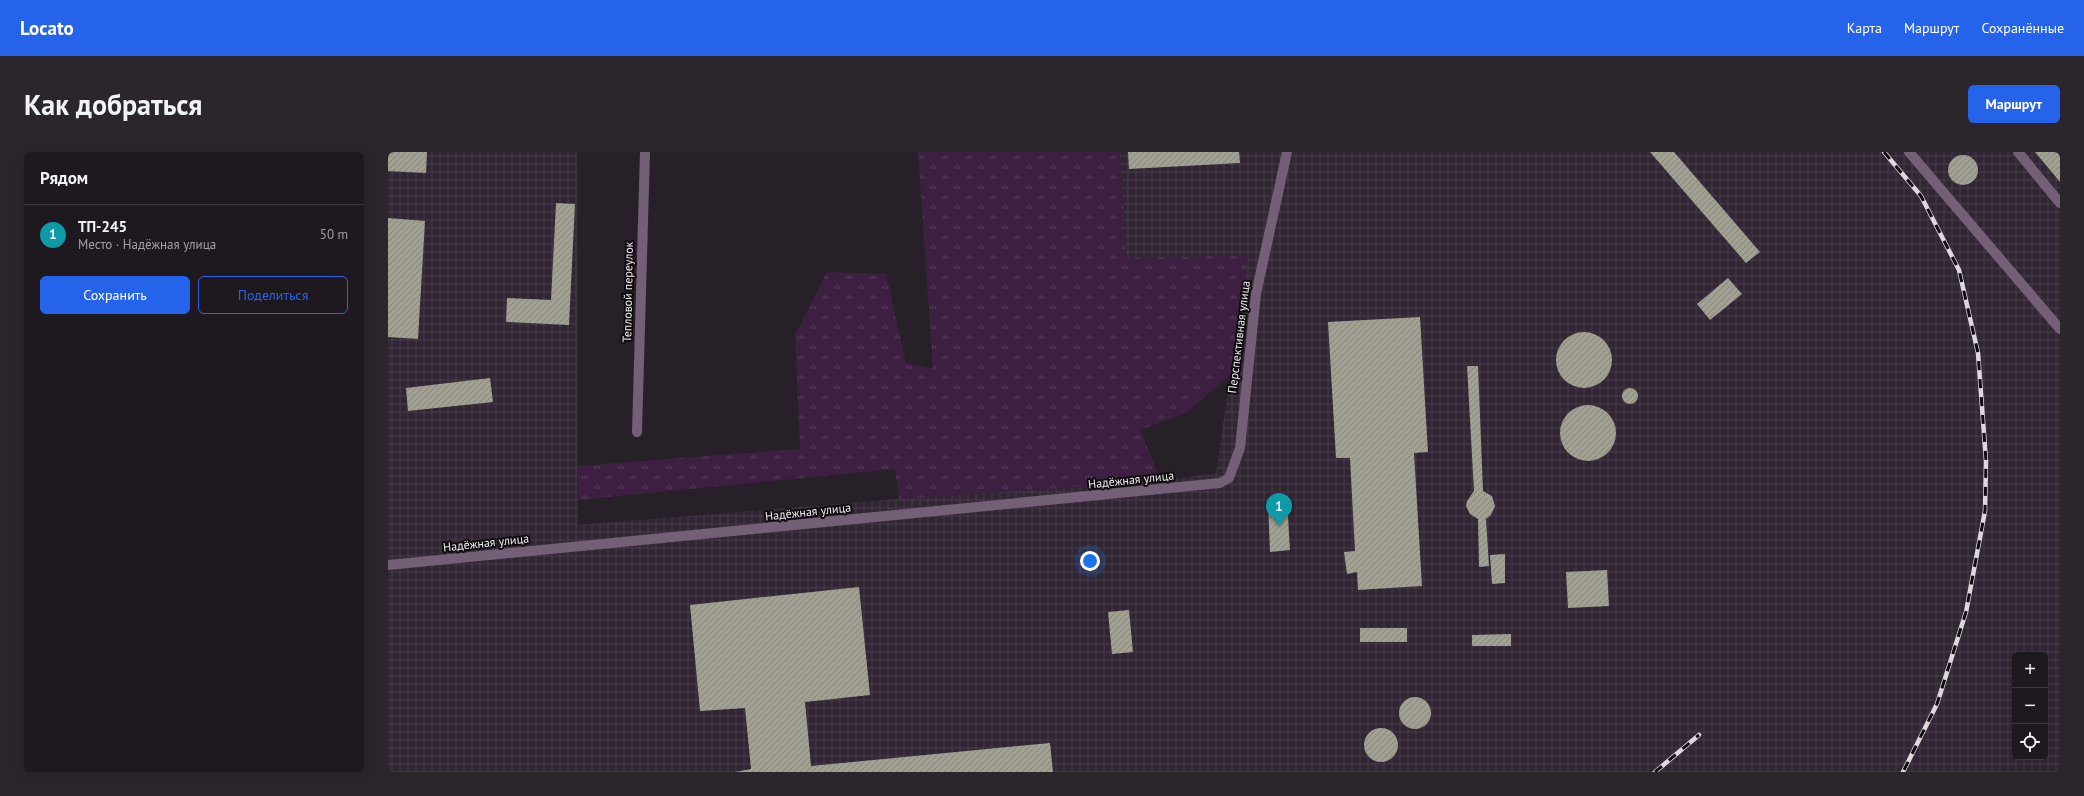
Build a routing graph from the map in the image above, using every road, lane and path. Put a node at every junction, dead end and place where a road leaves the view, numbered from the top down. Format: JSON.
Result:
{"nodes":[{"id":1,"x":645,"y":152,"type":"edge"},
{"id":2,"x":1287,"y":152,"type":"edge"},
{"id":3,"x":1909,"y":152,"type":"edge"},
{"id":4,"x":2018,"y":152,"type":"edge"},
{"id":5,"x":2060,"y":203,"type":"edge"},
{"id":6,"x":2060,"y":329,"type":"edge"},
{"id":7,"x":638,"y":432,"type":"dead end"},
{"id":8,"x":1229,"y":478,"type":"joint"},
{"id":9,"x":388,"y":565,"type":"edge"}],
"edges":[{"from":1,"to":7,"type":"street","name":"Тепловой переулок"},
{"from":2,"to":8,"type":"street","name":"Перспективная улица"},
{"from":3,"to":6,"type":"street"},
{"from":4,"to":5,"type":"street"},
{"from":8,"to":9,"type":"street","name":"Надёжная улица"}]}
